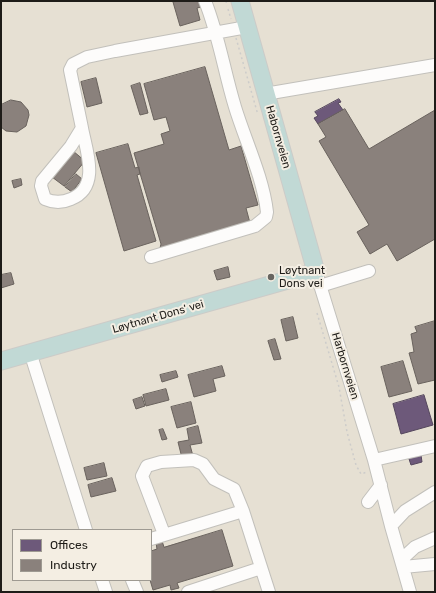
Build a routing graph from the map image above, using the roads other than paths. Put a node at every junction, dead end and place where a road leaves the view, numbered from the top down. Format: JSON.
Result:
{"nodes":[{"id":1,"x":206,"y":1,"type":"edge"},
{"id":2,"x":240,"y":1,"type":"edge"},
{"id":3,"x":247,"y":27,"type":"junction"},
{"id":4,"x":218,"y":34,"type":"junction"},
{"id":5,"x":435,"y":65,"type":"edge"},
{"id":6,"x":266,"y":94,"type":"junction"},
{"id":7,"x":82,"y":128,"type":"junction"},
{"id":8,"x":151,"y":257,"type":"dead end"},
{"id":9,"x":369,"y":272,"type":"dead end"},
{"id":10,"x":318,"y":279,"type":"junction"},
{"id":11,"x":30,"y":352,"type":"junction"},
{"id":12,"x":1,"y":361,"type":"edge"},
{"id":13,"x":435,"y":446,"type":"edge"},
{"id":14,"x":375,"y":465,"type":"junction"},
{"id":15,"x":381,"y":485,"type":"junction"},
{"id":16,"x":435,"y":492,"type":"edge"},
{"id":17,"x":368,"y":502,"type":"dead end"},
{"id":18,"x":243,"y":511,"type":"junction"},
{"id":19,"x":392,"y":526,"type":"junction"},
{"id":20,"x":86,"y":529,"type":"edge"},
{"id":21,"x":164,"y":534,"type":"junction"},
{"id":22,"x":435,"y":538,"type":"edge"},
{"id":23,"x":152,"y":539,"type":"edge"},
{"id":24,"x":402,"y":563,"type":"junction"},
{"id":25,"x":435,"y":564,"type":"edge"},
{"id":26,"x":261,"y":568,"type":"junction"},
{"id":27,"x":102,"y":581,"type":"edge"},
{"id":28,"x":132,"y":581,"type":"edge"},
{"id":29,"x":106,"y":592,"type":"edge"},
{"id":30,"x":137,"y":592,"type":"edge"},
{"id":31,"x":188,"y":592,"type":"edge"},
{"id":32,"x":269,"y":592,"type":"edge"},
{"id":33,"x":410,"y":592,"type":"edge"}],
"edges":[{"from":1,"to":4,"type":"street"},
{"from":2,"to":3,"type":"highway","name":"Habornveien"},
{"from":3,"to":4,"type":"street"},
{"from":3,"to":6,"type":"highway","name":"Habornveien"},
{"from":4,"to":7,"type":"street"},
{"from":4,"to":8,"type":"street"},
{"from":5,"to":6,"type":"street"},
{"from":6,"to":10,"type":"highway","name":"Habornveien"},
{"from":7,"to":7,"type":"street"},
{"from":9,"to":10,"type":"street"},
{"from":10,"to":11,"type":"highway","name":"Løytnant Dons' vei"},
{"from":10,"to":14,"type":"street","name":"Harbornveien"},
{"from":11,"to":12,"type":"highway","name":"Løytnant Dons' vei"},
{"from":11,"to":20,"type":"street"},
{"from":13,"to":14,"type":"street"},
{"from":14,"to":15,"type":"street","name":"Harbornveien"},
{"from":15,"to":17,"type":"street"},
{"from":15,"to":19,"type":"street","name":"Harbornveien"},
{"from":16,"to":19,"type":"street"},
{"from":18,"to":21,"type":"street"},
{"from":18,"to":21,"type":"street"},
{"from":18,"to":26,"type":"street"},
{"from":19,"to":24,"type":"street","name":"Harbornveien"},
{"from":21,"to":23,"type":"street"},
{"from":22,"to":24,"type":"street"},
{"from":24,"to":25,"type":"street"},
{"from":24,"to":33,"type":"street","name":"Harbornveien"},
{"from":26,"to":31,"type":"street"},
{"from":26,"to":32,"type":"street"},
{"from":27,"to":29,"type":"street"},
{"from":28,"to":30,"type":"street"}]}
